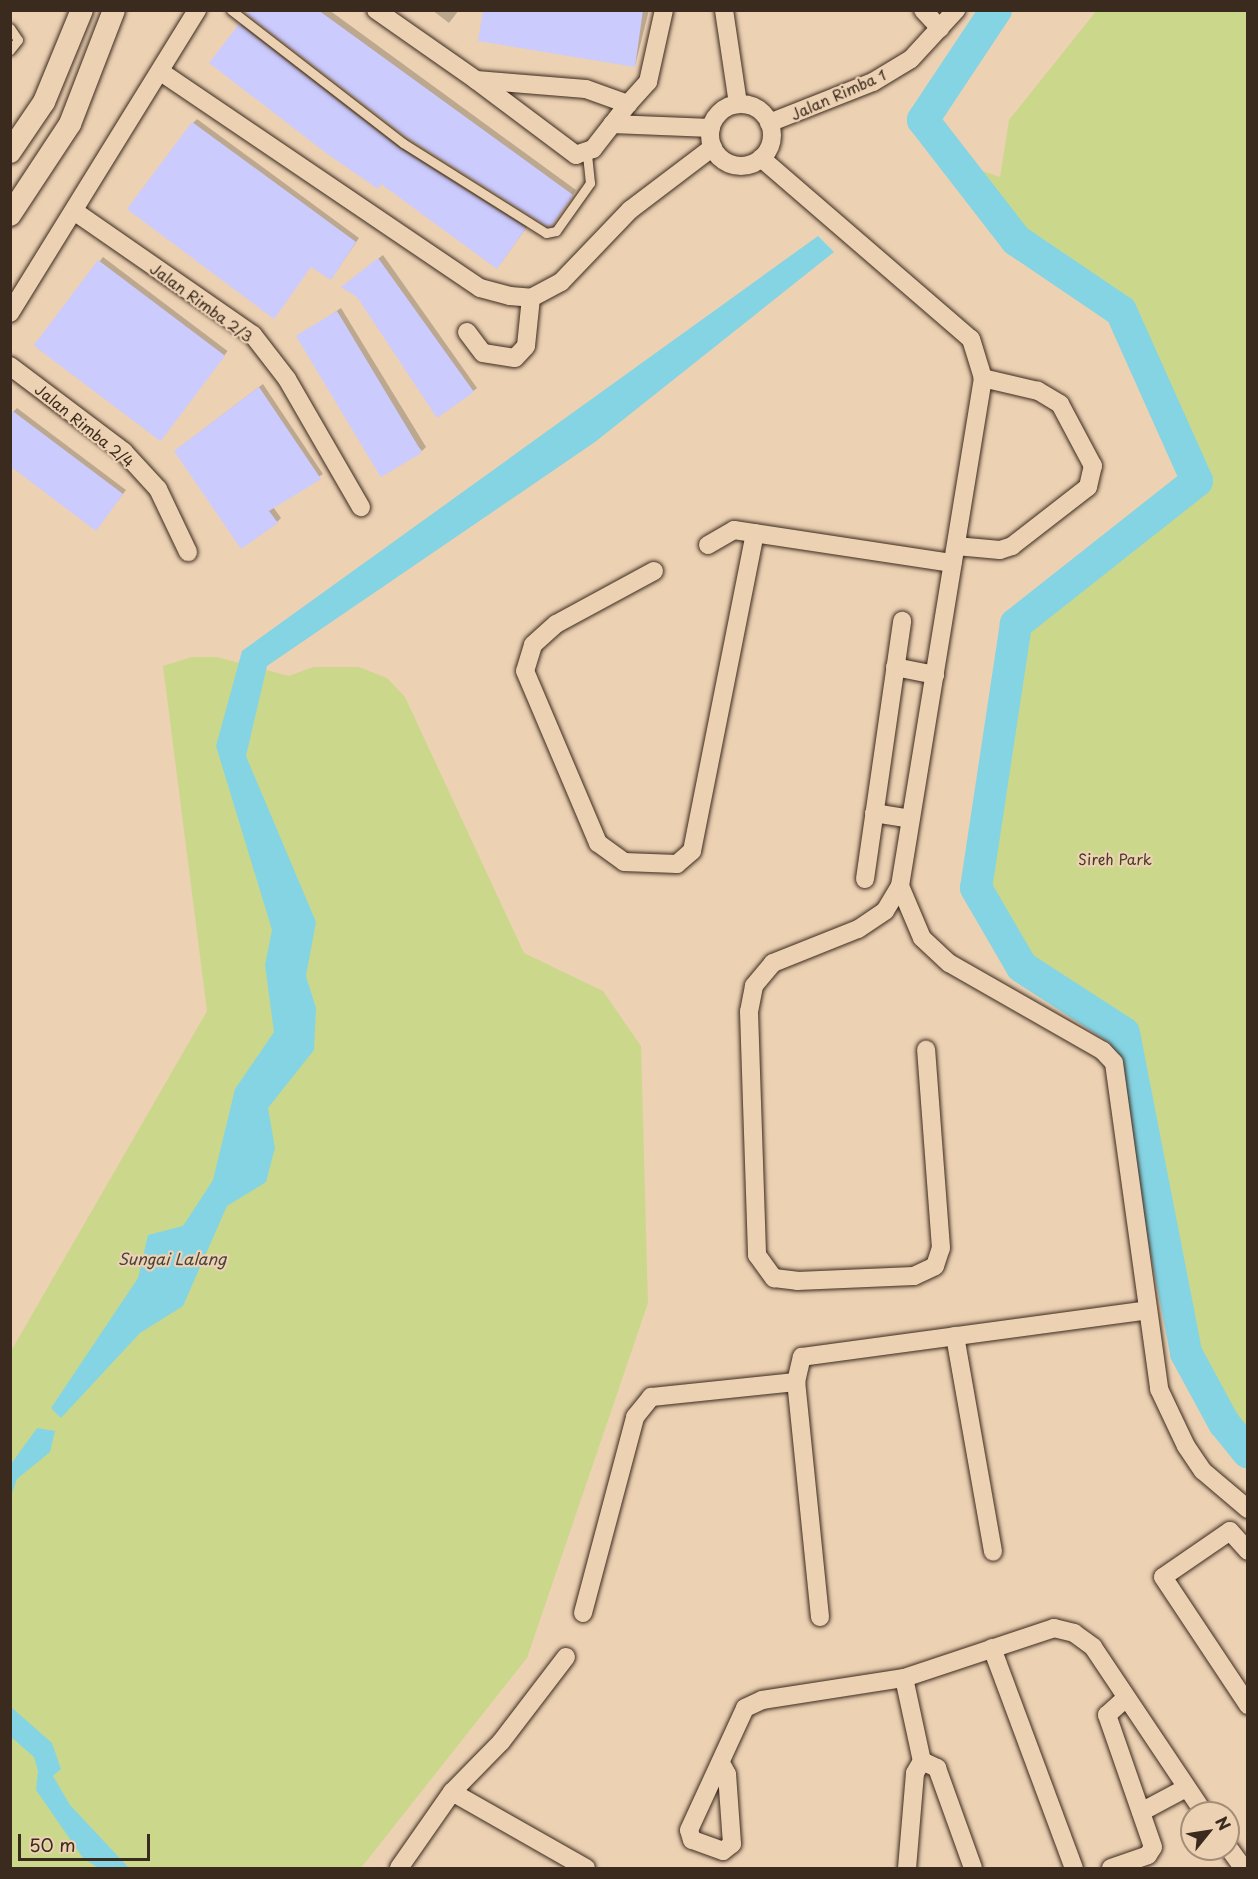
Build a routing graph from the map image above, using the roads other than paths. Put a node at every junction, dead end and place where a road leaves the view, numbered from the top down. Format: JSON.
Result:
{"nodes":[{"id":1,"x":82,"y":10,"type":"edge"},
{"id":2,"x":114,"y":10,"type":"edge"},
{"id":3,"x":197,"y":10,"type":"edge"},
{"id":4,"x":231,"y":10,"type":"edge"},
{"id":5,"x":376,"y":10,"type":"edge"},
{"id":6,"x":664,"y":10,"type":"edge"},
{"id":7,"x":724,"y":10,"type":"edge"},
{"id":8,"x":923,"y":10,"type":"edge"},
{"id":9,"x":956,"y":10,"type":"edge"},
{"id":10,"x":10,"y":28,"type":"edge"},
{"id":11,"x":940,"y":28,"type":"junction"},
{"id":12,"x":10,"y":50,"type":"edge"},
{"id":13,"x":161,"y":72,"type":"junction"},
{"id":14,"x":476,"y":80,"type":"junction"},
{"id":15,"x":628,"y":104,"type":"junction"},
{"id":16,"x":738,"y":104,"type":"junction"},
{"id":17,"x":769,"y":123,"type":"junction"},
{"id":18,"x":612,"y":124,"type":"junction"},
{"id":19,"x":711,"y":128,"type":"junction"},
{"id":20,"x":713,"y":147,"type":"junction"},
{"id":21,"x":10,"y":152,"type":"edge"},
{"id":22,"x":587,"y":153,"type":"junction"},
{"id":23,"x":761,"y":158,"type":"junction"},
{"id":24,"x":74,"y":211,"type":"junction"},
{"id":25,"x":10,"y":214,"type":"edge"},
{"id":26,"x":531,"y":298,"type":"junction"},
{"id":27,"x":10,"y":313,"type":"edge"},
{"id":28,"x":467,"y":332,"type":"dead end"},
{"id":29,"x":10,"y":366,"type":"edge"},
{"id":30,"x":984,"y":378,"type":"junction"},
{"id":31,"x":361,"y":507,"type":"dead end"},
{"id":32,"x":755,"y":533,"type":"junction"},
{"id":33,"x":708,"y":545,"type":"dead end"},
{"id":34,"x":188,"y":552,"type":"dead end"},
{"id":35,"x":955,"y":554,"type":"junction"},
{"id":36,"x":654,"y":571,"type":"dead end"},
{"id":37,"x":902,"y":621,"type":"dead end"},
{"id":38,"x":895,"y":667,"type":"junction"},
{"id":39,"x":935,"y":675,"type":"junction"},
{"id":40,"x":874,"y":813,"type":"junction"},
{"id":41,"x":911,"y":819,"type":"junction"},
{"id":42,"x":865,"y":879,"type":"dead end"},
{"id":43,"x":900,"y":886,"type":"junction"},
{"id":44,"x":926,"y":1050,"type":"dead end"},
{"id":45,"x":1148,"y":1310,"type":"junction"},
{"id":46,"x":955,"y":1336,"type":"junction"},
{"id":47,"x":796,"y":1382,"type":"junction"},
{"id":48,"x":1248,"y":1509,"type":"edge"},
{"id":49,"x":1248,"y":1551,"type":"edge"},
{"id":50,"x":993,"y":1552,"type":"dead end"},
{"id":51,"x":583,"y":1613,"type":"dead end"},
{"id":52,"x":820,"y":1617,"type":"dead end"},
{"id":53,"x":992,"y":1648,"type":"junction"},
{"id":54,"x":566,"y":1657,"type":"dead end"},
{"id":55,"x":904,"y":1678,"type":"junction"},
{"id":56,"x":1126,"y":1698,"type":"junction"},
{"id":57,"x":1248,"y":1705,"type":"edge"},
{"id":58,"x":922,"y":1761,"type":"junction"},
{"id":59,"x":722,"y":1765,"type":"dead end"},
{"id":60,"x":1186,"y":1788,"type":"junction"},
{"id":61,"x":452,"y":1791,"type":"junction"},
{"id":62,"x":1195,"y":1801,"type":"edge"},
{"id":63,"x":1141,"y":1812,"type":"junction"},
{"id":64,"x":399,"y":1869,"type":"edge"},
{"id":65,"x":586,"y":1869,"type":"edge"},
{"id":66,"x":907,"y":1869,"type":"edge"},
{"id":67,"x":973,"y":1869,"type":"edge"},
{"id":68,"x":1074,"y":1869,"type":"edge"},
{"id":69,"x":1111,"y":1869,"type":"edge"}],
"edges":[{"from":1,"to":21,"type":"street"},
{"from":2,"to":25,"type":"street"},
{"from":3,"to":13,"type":"street"},
{"from":4,"to":22,"type":"lane"},
{"from":5,"to":14,"type":"street"},
{"from":6,"to":15,"type":"street"},
{"from":7,"to":16,"type":"street"},
{"from":8,"to":11,"type":"street"},
{"from":9,"to":11,"type":"street","name":"Jalan Rimba 1"},
{"from":10,"to":12,"type":"lane"},
{"from":11,"to":17,"type":"street","name":"Jalan Rimba 1"},
{"from":13,"to":24,"type":"street"},
{"from":13,"to":26,"type":"street"},
{"from":14,"to":15,"type":"street"},
{"from":14,"to":22,"type":"street"},
{"from":15,"to":18,"type":"street"},
{"from":16,"to":17,"type":"street"},
{"from":16,"to":19,"type":"street"},
{"from":17,"to":23,"type":"street"},
{"from":18,"to":19,"type":"street"},
{"from":18,"to":22,"type":"street"},
{"from":19,"to":20,"type":"street"},
{"from":20,"to":23,"type":"street"},
{"from":20,"to":26,"type":"street"},
{"from":23,"to":30,"type":"street"},
{"from":24,"to":27,"type":"street"},
{"from":24,"to":31,"type":"street","name":"Jalan Rimba 2/3"},
{"from":26,"to":28,"type":"street"},
{"from":29,"to":34,"type":"street","name":"Jalan Rimba 2/4"},
{"from":30,"to":35,"type":"street"},
{"from":30,"to":35,"type":"street"},
{"from":32,"to":33,"type":"street"},
{"from":32,"to":35,"type":"street"},
{"from":32,"to":36,"type":"street"},
{"from":35,"to":39,"type":"street"},
{"from":37,"to":38,"type":"street"},
{"from":38,"to":39,"type":"street"},
{"from":38,"to":40,"type":"street"},
{"from":39,"to":41,"type":"street"},
{"from":40,"to":41,"type":"street"},
{"from":40,"to":42,"type":"street"},
{"from":41,"to":43,"type":"street"},
{"from":43,"to":44,"type":"street"},
{"from":43,"to":45,"type":"street"},
{"from":45,"to":46,"type":"street"},
{"from":45,"to":48,"type":"street"},
{"from":46,"to":47,"type":"street"},
{"from":46,"to":50,"type":"street"},
{"from":47,"to":51,"type":"street"},
{"from":47,"to":52,"type":"street"},
{"from":49,"to":57,"type":"street"},
{"from":53,"to":55,"type":"street"},
{"from":53,"to":56,"type":"street"},
{"from":53,"to":68,"type":"street"},
{"from":54,"to":61,"type":"street"},
{"from":55,"to":58,"type":"street"},
{"from":55,"to":59,"type":"street"},
{"from":56,"to":60,"type":"street"},
{"from":56,"to":63,"type":"street"},
{"from":58,"to":66,"type":"street"},
{"from":58,"to":67,"type":"street"},
{"from":60,"to":62,"type":"street"},
{"from":60,"to":63,"type":"street"},
{"from":61,"to":64,"type":"street"},
{"from":61,"to":65,"type":"street"},
{"from":63,"to":69,"type":"street"}]}
